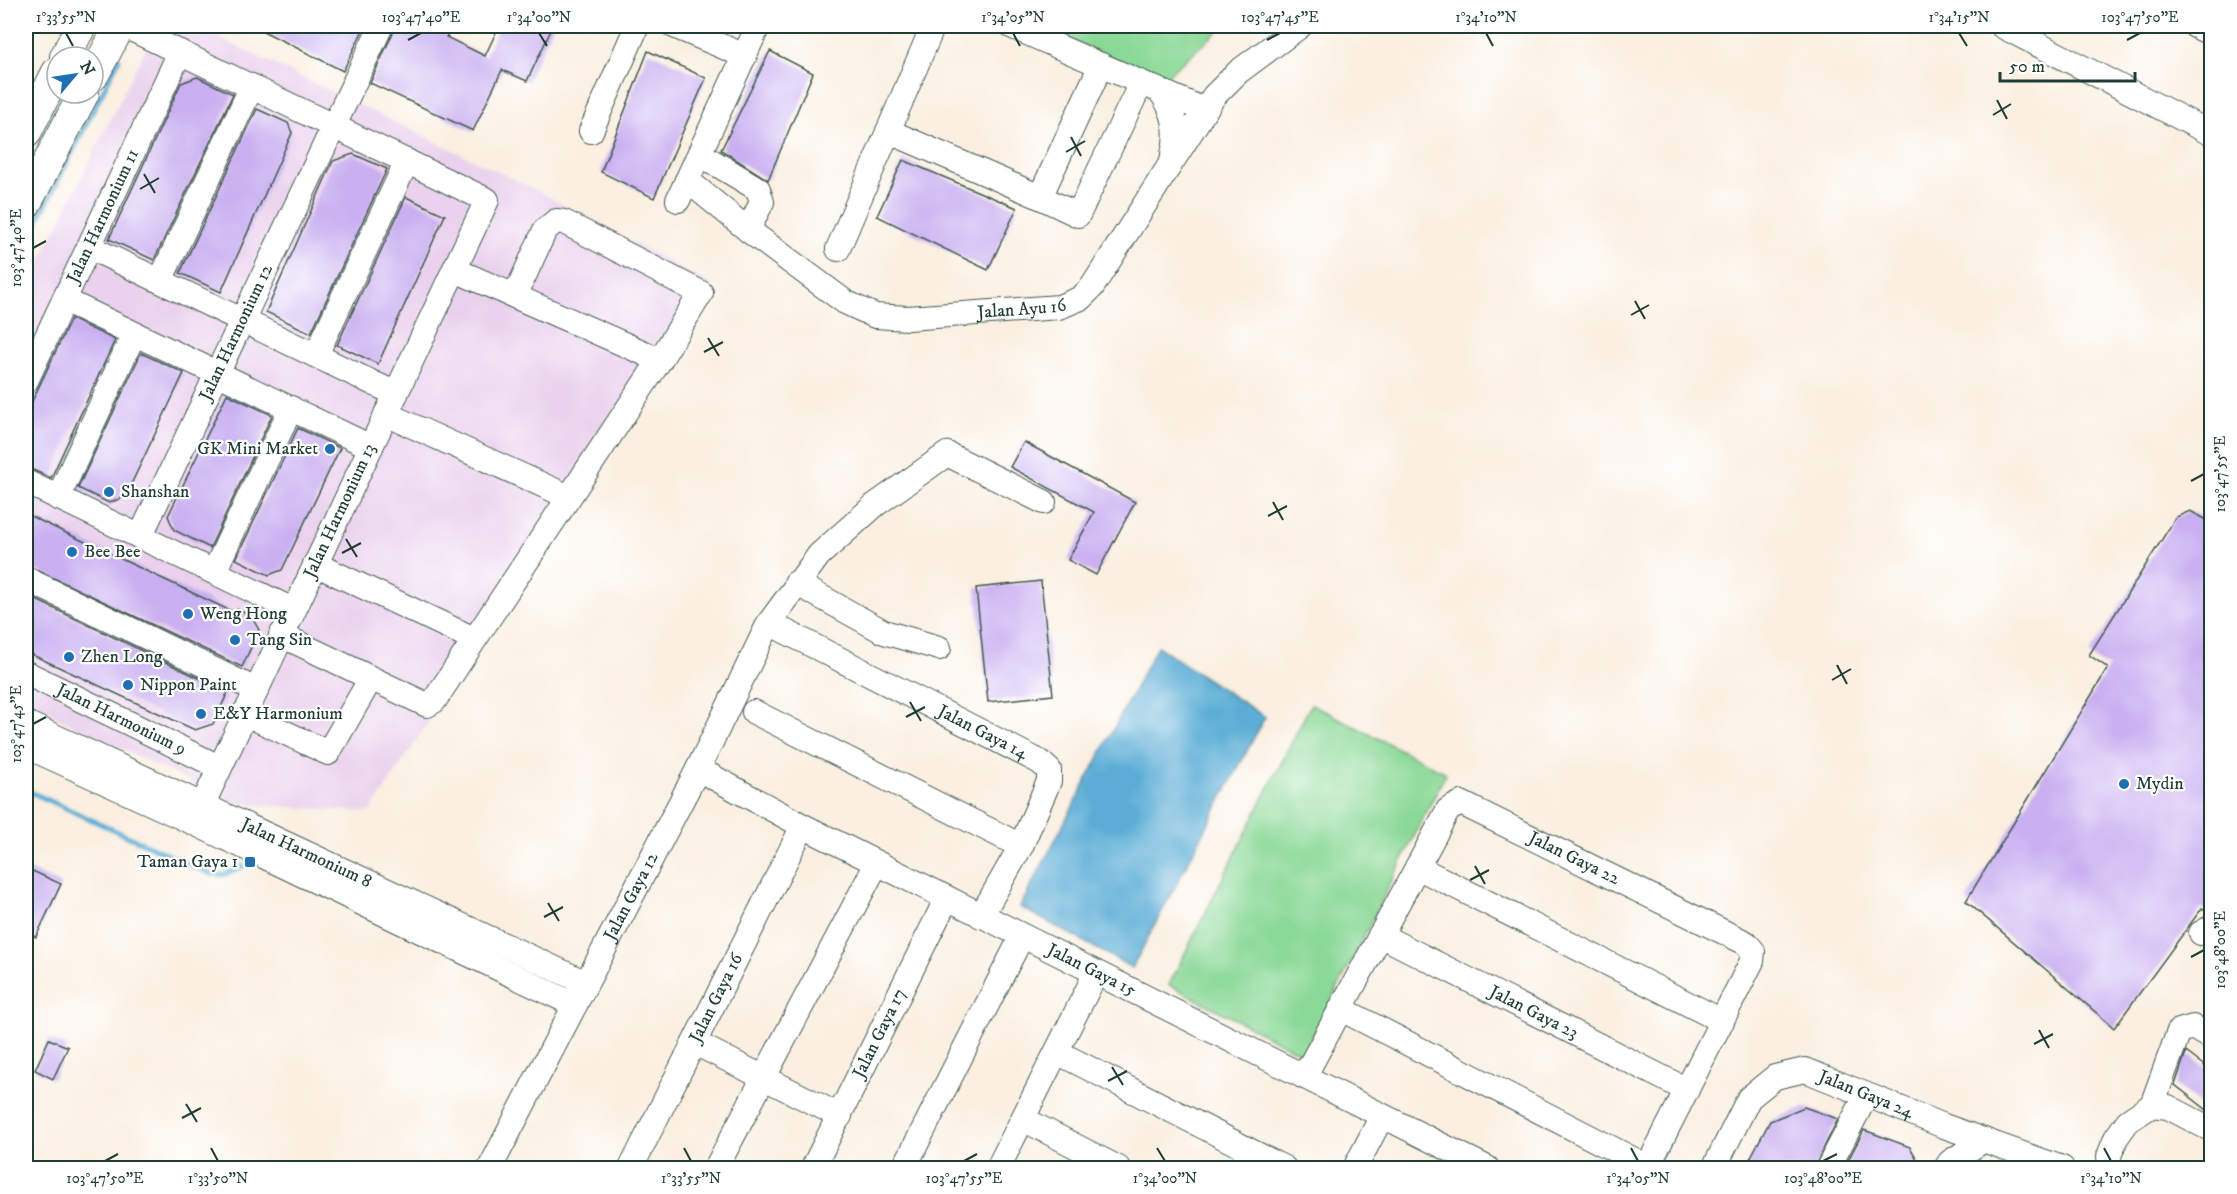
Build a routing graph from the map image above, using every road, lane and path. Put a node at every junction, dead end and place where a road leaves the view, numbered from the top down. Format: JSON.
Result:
{"nodes":[{"id":1,"x":81,"y":26,"type":"edge"},
{"id":2,"x":120,"y":26,"type":"edge"},
{"id":3,"x":125,"y":26,"type":"edge"},
{"id":4,"x":381,"y":26,"type":"edge"},
{"id":5,"x":637,"y":26,"type":"edge"},
{"id":6,"x":758,"y":26,"type":"edge"},
{"id":7,"x":933,"y":26,"type":"edge"},
{"id":8,"x":1011,"y":26,"type":"edge"},
{"id":9,"x":1300,"y":26,"type":"edge"},
{"id":10,"x":2002,"y":26,"type":"edge"},
{"id":11,"x":2195,"y":26,"type":"edge"},
{"id":12,"x":685,"y":28,"type":"edge"},
{"id":13,"x":1051,"y":34,"type":"edge"},
{"id":14,"x":2211,"y":34,"type":"edge"},
{"id":15,"x":71,"y":45,"type":"edge"},
{"id":16,"x":180,"y":52,"type":"junction"},
{"id":17,"x":105,"y":54,"type":"edge"},
{"id":18,"x":745,"y":56,"type":"junction"},
{"id":19,"x":1101,"y":65,"type":"junction"},
{"id":20,"x":1238,"y":72,"type":"junction"},
{"id":21,"x":252,"y":86,"type":"junction"},
{"id":22,"x":1151,"y":87,"type":"junction"},
{"id":23,"x":45,"y":96,"type":"edge"},
{"id":24,"x":78,"y":105,"type":"edge"},
{"id":25,"x":1203,"y":110,"type":"junction"},
{"id":26,"x":333,"y":125,"type":"junction"},
{"id":27,"x":591,"y":131,"type":"dead end"},
{"id":28,"x":888,"y":131,"type":"junction"},
{"id":29,"x":26,"y":133,"type":"edge"},
{"id":30,"x":2211,"y":134,"type":"edge"},
{"id":31,"x":700,"y":153,"type":"junction"},
{"id":32,"x":1172,"y":158,"type":"junction"},
{"id":33,"x":407,"y":161,"type":"junction"},
{"id":34,"x":1040,"y":196,"type":"junction"},
{"id":35,"x":26,"y":204,"type":"edge"},
{"id":36,"x":748,"y":230,"type":"junction"},
{"id":37,"x":88,"y":247,"type":"junction"},
{"id":38,"x":838,"y":249,"type":"dead end"},
{"id":39,"x":454,"y":270,"type":"junction"},
{"id":40,"x":160,"y":281,"type":"junction"},
{"id":41,"x":515,"y":296,"type":"junction"},
{"id":42,"x":64,"y":300,"type":"junction"},
{"id":43,"x":242,"y":320,"type":"junction"},
{"id":44,"x":134,"y":334,"type":"junction"},
{"id":45,"x":316,"y":355,"type":"junction"},
{"id":46,"x":660,"y":360,"type":"junction"},
{"id":47,"x":216,"y":373,"type":"junction"},
{"id":48,"x":26,"y":381,"type":"edge"},
{"id":49,"x":391,"y":404,"type":"junction"},
{"id":50,"x":291,"y":408,"type":"junction"},
{"id":51,"x":371,"y":447,"type":"junction"},
{"id":52,"x":26,"y":482,"type":"edge"},
{"id":53,"x":569,"y":497,"type":"junction"},
{"id":54,"x":58,"y":498,"type":"junction"},
{"id":55,"x":1044,"y":502,"type":"dead end"},
{"id":56,"x":140,"y":537,"type":"junction"},
{"id":57,"x":315,"y":564,"type":"junction"},
{"id":58,"x":214,"y":572,"type":"junction"},
{"id":59,"x":26,"y":579,"type":"edge"},
{"id":60,"x":796,"y":583,"type":"junction"},
{"id":61,"x":293,"y":610,"type":"junction"},
{"id":62,"x":770,"y":623,"type":"junction"},
{"id":63,"x":281,"y":635,"type":"junction"},
{"id":64,"x":474,"y":639,"type":"junction"},
{"id":65,"x":939,"y":648,"type":"dead end"},
{"id":66,"x":26,"y":673,"type":"edge"},
{"id":67,"x":370,"y":680,"type":"junction"},
{"id":68,"x":256,"y":690,"type":"junction"},
{"id":69,"x":754,"y":712,"type":"dead end"},
{"id":70,"x":244,"y":713,"type":"junction"},
{"id":71,"x":26,"y":723,"type":"edge"},
{"id":72,"x":26,"y":746,"type":"edge"},
{"id":73,"x":219,"y":767,"type":"junction"},
{"id":74,"x":698,"y":769,"type":"junction"},
{"id":75,"x":198,"y":815,"type":"junction"},
{"id":76,"x":803,"y":826,"type":"junction"},
{"id":77,"x":1021,"y":846,"type":"junction"},
{"id":78,"x":877,"y":863,"type":"junction"},
{"id":79,"x":1417,"y":867,"type":"junction"},
{"id":80,"x":947,"y":898,"type":"junction"},
{"id":81,"x":981,"y":916,"type":"junction"},
{"id":82,"x":1380,"y":935,"type":"junction"},
{"id":83,"x":1022,"y":936,"type":"junction"},
{"id":84,"x":1096,"y":973,"type":"junction"},
{"id":85,"x":586,"y":983,"type":"junction"},
{"id":86,"x":575,"y":1005,"type":"junction"},
{"id":87,"x":1341,"y":1010,"type":"junction"},
{"id":88,"x":1722,"y":1021,"type":"junction"},
{"id":89,"x":2211,"y":1039,"type":"edge"},
{"id":90,"x":695,"y":1043,"type":"junction"},
{"id":91,"x":1057,"y":1052,"type":"junction"},
{"id":92,"x":762,"y":1077,"type":"junction"},
{"id":93,"x":1304,"y":1077,"type":"junction"},
{"id":94,"x":1687,"y":1090,"type":"junction"},
{"id":95,"x":1866,"y":1096,"type":"junction"},
{"id":96,"x":2152,"y":1105,"type":"junction"},
{"id":97,"x":840,"y":1116,"type":"junction"},
{"id":98,"x":1382,"y":1116,"type":"junction"},
{"id":99,"x":1023,"y":1119,"type":"junction"},
{"id":100,"x":1944,"y":1126,"type":"junction"},
{"id":101,"x":2211,"y":1130,"type":"edge"},
{"id":102,"x":1984,"y":1140,"type":"junction"},
{"id":103,"x":1948,"y":1165,"type":"edge"},
{"id":104,"x":490,"y":1168,"type":"edge"},
{"id":105,"x":631,"y":1168,"type":"edge"},
{"id":106,"x":716,"y":1168,"type":"edge"},
{"id":107,"x":813,"y":1168,"type":"edge"},
{"id":108,"x":904,"y":1168,"type":"edge"},
{"id":109,"x":998,"y":1168,"type":"edge"},
{"id":110,"x":1118,"y":1168,"type":"edge"},
{"id":111,"x":1284,"y":1168,"type":"edge"},
{"id":112,"x":1355,"y":1168,"type":"edge"},
{"id":113,"x":1487,"y":1168,"type":"edge"},
{"id":114,"x":1648,"y":1168,"type":"edge"},
{"id":115,"x":1714,"y":1168,"type":"edge"},
{"id":116,"x":1828,"y":1168,"type":"edge"},
{"id":117,"x":2062,"y":1168,"type":"edge"},
{"id":118,"x":2110,"y":1168,"type":"edge"}],
"edges":[{"from":1,"to":15,"type":"main road"},
{"from":2,"to":17,"type":"main road"},
{"from":3,"to":16,"type":"street"},
{"from":4,"to":26,"type":"street","name":"Jalan Harmonium 12"},
{"from":5,"to":27,"type":"street"},
{"from":6,"to":18,"type":"street"},
{"from":7,"to":28,"type":"street"},
{"from":8,"to":13,"type":"street"},
{"from":9,"to":20,"type":"street","name":"Jalan Ayu 16"},
{"from":10,"to":30,"type":"street"},
{"from":11,"to":14,"type":"street"},
{"from":12,"to":18,"type":"street"},
{"from":13,"to":19,"type":"street"},
{"from":16,"to":21,"type":"street"},
{"from":16,"to":37,"type":"street","name":"Jalan Harmonium 11"},
{"from":18,"to":31,"type":"street"},
{"from":19,"to":22,"type":"street"},
{"from":19,"to":34,"type":"street"},
{"from":20,"to":22,"type":"street"},
{"from":20,"to":25,"type":"street","name":"Jalan Ayu 16"},
{"from":21,"to":26,"type":"street"},
{"from":21,"to":40,"type":"street"},
{"from":22,"to":25,"type":"street"},
{"from":22,"to":32,"type":"street"},
{"from":22,"to":34,"type":"street"},
{"from":23,"to":29,"type":"main road"},
{"from":24,"to":35,"type":"main road"},
{"from":25,"to":32,"type":"street","name":"Jalan Ayu 16"},
{"from":26,"to":33,"type":"street"},
{"from":26,"to":43,"type":"street","name":"Jalan Harmonium 12"},
{"from":28,"to":34,"type":"street"},
{"from":28,"to":38,"type":"street"},
{"from":31,"to":36,"type":"street"},
{"from":31,"to":36,"type":"street","name":"Jalan Ayu 16"},
{"from":32,"to":36,"type":"street","name":"Jalan Ayu 16"},
{"from":33,"to":39,"type":"street","name":"Jalan Harmonium 13"},
{"from":33,"to":45,"type":"street"},
{"from":37,"to":40,"type":"street"},
{"from":37,"to":42,"type":"street","name":"Jalan Harmonium 11"},
{"from":39,"to":41,"type":"street"},
{"from":39,"to":49,"type":"street","name":"Jalan Harmonium 13"},
{"from":40,"to":43,"type":"street"},
{"from":41,"to":46,"type":"street"},
{"from":41,"to":46,"type":"street"},
{"from":42,"to":44,"type":"street"},
{"from":42,"to":48,"type":"street","name":"Jalan Harmonium 11"},
{"from":43,"to":45,"type":"street"},
{"from":43,"to":47,"type":"street","name":"Jalan Harmonium 12"},
{"from":44,"to":47,"type":"street"},
{"from":44,"to":54,"type":"street"},
{"from":45,"to":49,"type":"street"},
{"from":46,"to":53,"type":"street"},
{"from":47,"to":50,"type":"street"},
{"from":47,"to":56,"type":"street","name":"Jalan Harmonium 12"},
{"from":49,"to":51,"type":"street","name":"Jalan Harmonium 13"},
{"from":49,"to":53,"type":"street"},
{"from":50,"to":51,"type":"street"},
{"from":50,"to":58,"type":"street"},
{"from":51,"to":57,"type":"street","name":"Jalan Harmonium 13"},
{"from":52,"to":54,"type":"street"},
{"from":53,"to":64,"type":"street"},
{"from":54,"to":56,"type":"street"},
{"from":55,"to":60,"type":"street","name":"Jalan Gaya 12"},
{"from":56,"to":58,"type":"street"},
{"from":57,"to":61,"type":"street","name":"Jalan Harmonium 13"},
{"from":57,"to":64,"type":"street"},
{"from":58,"to":61,"type":"street"},
{"from":59,"to":68,"type":"street"},
{"from":60,"to":62,"type":"street","name":"Jalan Gaya 12"},
{"from":60,"to":65,"type":"street"},
{"from":61,"to":63,"type":"street","name":"Jalan Harmonium 13"},
{"from":62,"to":74,"type":"street","name":"Jalan Gaya 12"},
{"from":62,"to":77,"type":"street","name":"Jalan Gaya 14"},
{"from":63,"to":67,"type":"street"},
{"from":63,"to":68,"type":"street","name":"Jalan Harmonium 13"},
{"from":64,"to":67,"type":"street"},
{"from":66,"to":73,"type":"street","name":"Jalan Harmonium 9"},
{"from":67,"to":70,"type":"street"},
{"from":68,"to":70,"type":"street","name":"Jalan Harmonium 13"},
{"from":69,"to":77,"type":"street"},
{"from":70,"to":73,"type":"street","name":"Jalan Harmonium 13"},
{"from":71,"to":75,"type":"street","name":"Jalan Harmonium 8"},
{"from":72,"to":75,"type":"street","name":"Jalan Harmonium 8"},
{"from":73,"to":75,"type":"street","name":"Jalan Harmonium 13"},
{"from":74,"to":76,"type":"street","name":"Jalan Gaya 15"},
{"from":74,"to":85,"type":"street","name":"Jalan Gaya 12"},
{"from":75,"to":85,"type":"street","name":"Jalan Harmonium 8"},
{"from":75,"to":86,"type":"street","name":"Jalan Harmonium 8"},
{"from":76,"to":78,"type":"street","name":"Jalan Gaya 15"},
{"from":76,"to":90,"type":"street","name":"Jalan Gaya 16"},
{"from":77,"to":81,"type":"street","name":"Jalan Gaya 14"},
{"from":78,"to":80,"type":"street","name":"Jalan Gaya 15"},
{"from":78,"to":92,"type":"street"},
{"from":79,"to":82,"type":"street","name":"Jalan Gaya 22"},
{"from":79,"to":88,"type":"street"},
{"from":79,"to":88,"type":"street","name":"Jalan Gaya 22"},
{"from":80,"to":81,"type":"street","name":"Jalan Gaya 15"},
{"from":80,"to":97,"type":"street","name":"Jalan Gaya 17"},
{"from":81,"to":83,"type":"street","name":"Jalan Gaya 15"},
{"from":82,"to":87,"type":"street","name":"Jalan Gaya 22"},
{"from":82,"to":94,"type":"street","name":"Jalan Gaya 23"},
{"from":83,"to":84,"type":"street","name":"Jalan Gaya 15"},
{"from":83,"to":108,"type":"street"},
{"from":84,"to":91,"type":"street"},
{"from":84,"to":93,"type":"street","name":"Jalan Gaya 15"},
{"from":85,"to":86,"type":"street","name":"Jalan Gaya 12"},
{"from":86,"to":104,"type":"street","name":"Jalan Gaya 12"},
{"from":87,"to":93,"type":"street","name":"Jalan Gaya 22"},
{"from":87,"to":114,"type":"street"},
{"from":88,"to":94,"type":"street","name":"Jalan Gaya 22"},
{"from":89,"to":96,"type":"street"},
{"from":90,"to":92,"type":"street"},
{"from":90,"to":105,"type":"street","name":"Jalan Gaya 16"},
{"from":91,"to":99,"type":"street"},
{"from":91,"to":111,"type":"street"},
{"from":92,"to":97,"type":"street"},
{"from":92,"to":106,"type":"street"},
{"from":93,"to":98,"type":"street","name":"Jalan Gaya 15"},
{"from":94,"to":114,"type":"street","name":"Jalan Gaya 22"},
{"from":95,"to":100,"type":"street","name":"Jalan Gaya 24"},
{"from":95,"to":115,"type":"street","name":"Jalan Gaya 24"},
{"from":95,"to":116,"type":"street"},
{"from":96,"to":101,"type":"street"},
{"from":96,"to":118,"type":"street"},
{"from":97,"to":107,"type":"street","name":"Jalan Gaya 17"},
{"from":98,"to":112,"type":"street"},
{"from":98,"to":113,"type":"street","name":"Jalan Gaya 15"},
{"from":99,"to":109,"type":"street"},
{"from":99,"to":110,"type":"street"},
{"from":100,"to":102,"type":"street","name":"Jalan Gaya 24"},
{"from":100,"to":103,"type":"street"},
{"from":102,"to":103,"type":"street"},
{"from":102,"to":117,"type":"street","name":"Jalan Gaya 24"}]}
